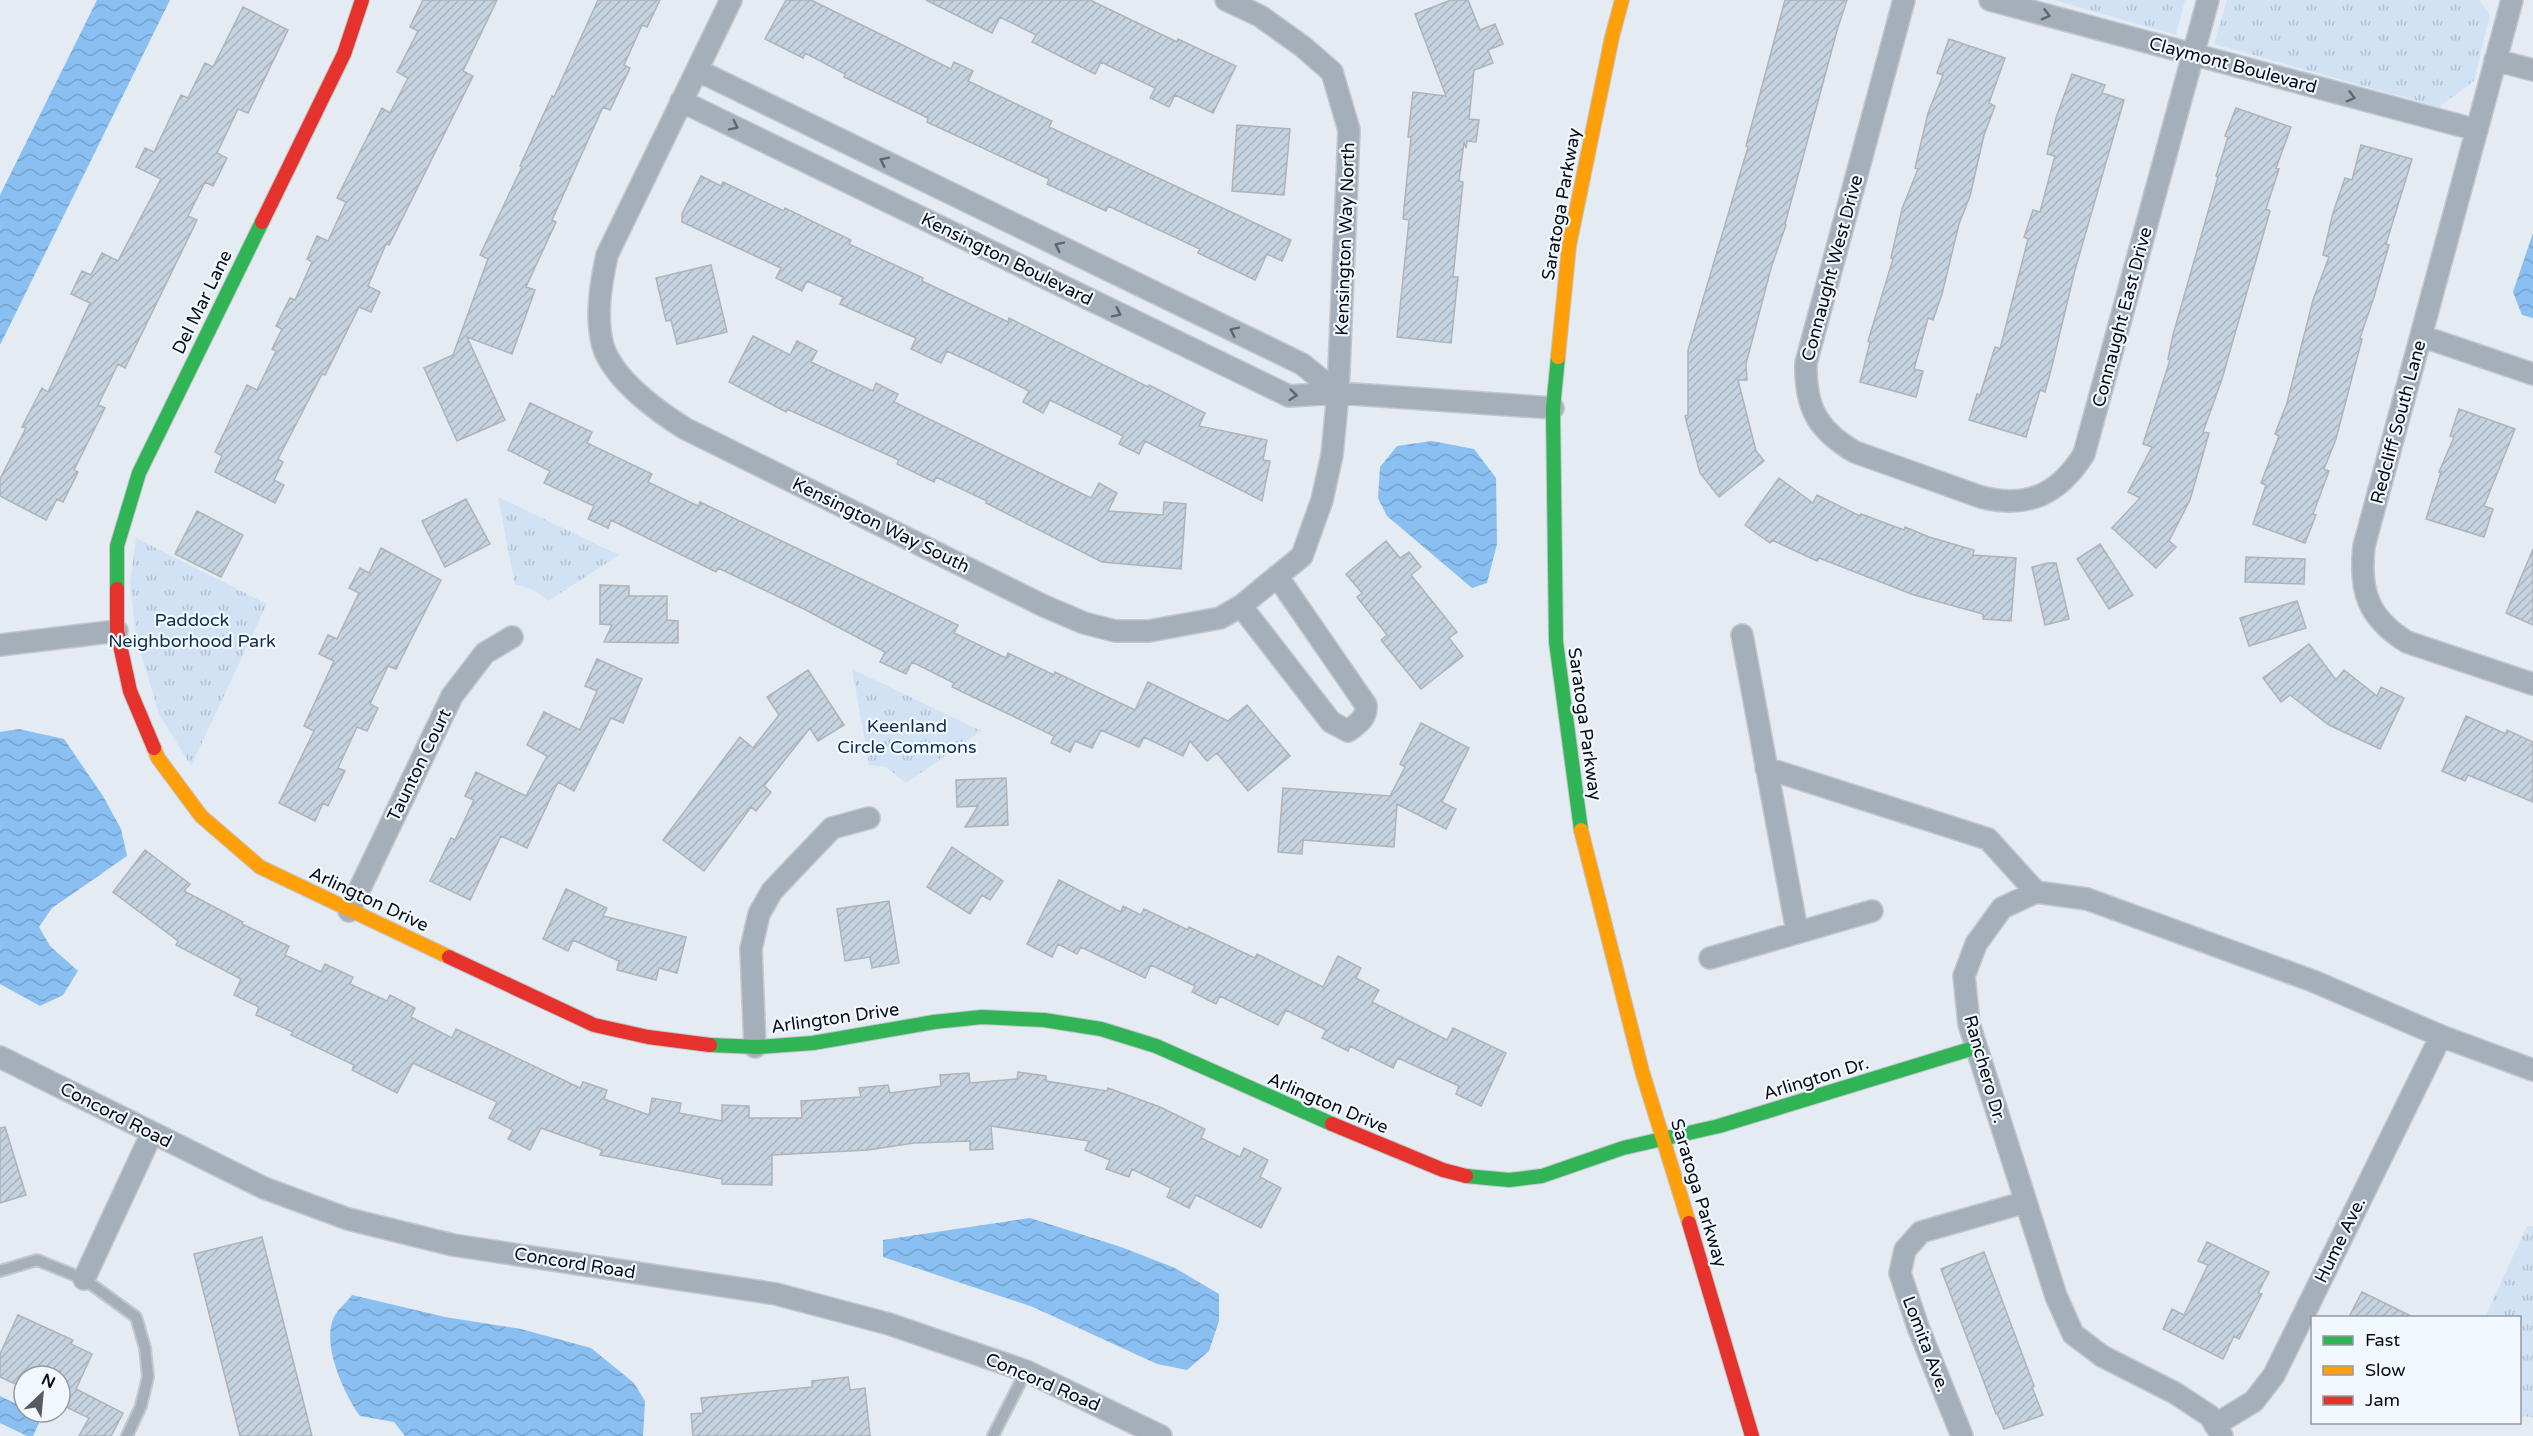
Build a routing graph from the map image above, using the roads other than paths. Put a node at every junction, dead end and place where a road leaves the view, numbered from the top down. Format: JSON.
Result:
{"nodes":[{"id":1,"x":362,"y":0,"type":"edge"},
{"id":2,"x":730,"y":0,"type":"edge"},
{"id":3,"x":1226,"y":0,"type":"edge"},
{"id":4,"x":1622,"y":0,"type":"edge"},
{"id":5,"x":1904,"y":0,"type":"edge"},
{"id":6,"x":1990,"y":0,"type":"edge"},
{"id":7,"x":2208,"y":0,"type":"edge"},
{"id":8,"x":2512,"y":0,"type":"edge"},
{"id":9,"x":2193,"y":55,"type":"junction"},
{"id":10,"x":2495,"y":60,"type":"junction"},
{"id":11,"x":697,"y":70,"type":"junction"},
{"id":12,"x":2533,"y":70,"type":"edge"},
{"id":13,"x":681,"y":101,"type":"junction"},
{"id":14,"x":2477,"y":130,"type":"junction"},
{"id":15,"x":2421,"y":336,"type":"junction"},
{"id":16,"x":2533,"y":374,"type":"edge"},
{"id":17,"x":1338,"y":393,"type":"junction"},
{"id":18,"x":1552,"y":408,"type":"junction"},
{"id":19,"x":1921,"y":476,"type":"joint"},
{"id":20,"x":1277,"y":576,"type":"junction"},
{"id":21,"x":1241,"y":606,"type":"junction"},
{"id":22,"x":117,"y":631,"type":"junction"},
{"id":23,"x":1742,"y":634,"type":"dead end"},
{"id":24,"x":512,"y":636,"type":"dead end"},
{"id":25,"x":0,"y":645,"type":"edge"},
{"id":26,"x":2533,"y":684,"type":"edge"},
{"id":27,"x":1766,"y":768,"type":"junction"},
{"id":28,"x":869,"y":818,"type":"dead end"},
{"id":29,"x":2036,"y":892,"type":"junction"},
{"id":30,"x":349,"y":911,"type":"junction"},
{"id":31,"x":1872,"y":911,"type":"dead end"},
{"id":32,"x":1797,"y":932,"type":"junction"},
{"id":33,"x":1710,"y":958,"type":"dead end"},
{"id":34,"x":2440,"y":1036,"type":"junction"},
{"id":35,"x":755,"y":1047,"type":"junction"},
{"id":36,"x":1977,"y":1047,"type":"junction"},
{"id":37,"x":0,"y":1057,"type":"edge"},
{"id":38,"x":2533,"y":1070,"type":"edge"},
{"id":39,"x":152,"y":1133,"type":"junction"},
{"id":40,"x":1665,"y":1138,"type":"junction"},
{"id":41,"x":2026,"y":1202,"type":"junction"},
{"id":42,"x":0,"y":1271,"type":"edge"},
{"id":43,"x":84,"y":1279,"type":"junction"},
{"id":44,"x":1026,"y":1371,"type":"junction"},
{"id":45,"x":2219,"y":1430,"type":"edge"},
{"id":46,"x":127,"y":1436,"type":"edge"},
{"id":47,"x":993,"y":1436,"type":"edge"},
{"id":48,"x":1161,"y":1436,"type":"edge"},
{"id":49,"x":1752,"y":1436,"type":"edge"},
{"id":50,"x":1962,"y":1436,"type":"edge"}],
"edges":[{"from":1,"to":22,"type":"street","name":"Del Mar Lane"},
{"from":2,"to":11,"type":"street"},
{"from":3,"to":17,"type":"street","name":"Kensington Way North"},
{"from":4,"to":18,"type":"street","name":"Saratoga Parkway"},
{"from":5,"to":19,"type":"street","name":"Connaught West Drive"},
{"from":6,"to":9,"type":"street","name":"Claymont Boulevard","one_way":true},
{"from":7,"to":9,"type":"street","name":"Connaught East Drive"},
{"from":8,"to":10,"type":"street","name":"Redcliff South Lane"},
{"from":9,"to":14,"type":"street","name":"Claymont Boulevard","one_way":true},
{"from":9,"to":19,"type":"street","name":"Connaught East Drive"},
{"from":10,"to":12,"type":"street"},
{"from":10,"to":14,"type":"street","name":"Redcliff South Lane"},
{"from":11,"to":13,"type":"street","name":"Kensington Way South"},
{"from":17,"to":11,"type":"street","name":"Kensington Boulevard","one_way":true},
{"from":13,"to":17,"type":"street","name":"Kensington Boulevard","one_way":true},
{"from":13,"to":21,"type":"street","name":"Kensington Way South"},
{"from":14,"to":15,"type":"street","name":"Redcliff South Lane"},
{"from":15,"to":16,"type":"street"},
{"from":15,"to":26,"type":"street","name":"Redcliff South Lane"},
{"from":17,"to":18,"type":"street","name":"Kensington Boulevard"},
{"from":17,"to":20,"type":"street","name":"Kensington Way South"},
{"from":18,"to":40,"type":"street","name":"Saratoga Parkway"},
{"from":20,"to":21,"type":"street","name":"Kensington Way South"},
{"from":20,"to":21,"type":"street"},
{"from":22,"to":25,"type":"street"},
{"from":22,"to":30,"type":"street","name":"Arlington Drive"},
{"from":23,"to":27,"type":"street"},
{"from":24,"to":30,"type":"street","name":"Taunton Court"},
{"from":27,"to":29,"type":"street"},
{"from":27,"to":32,"type":"street"},
{"from":28,"to":35,"type":"street"},
{"from":29,"to":34,"type":"street"},
{"from":29,"to":36,"type":"street","name":"Ranchero Dr."},
{"from":30,"to":35,"type":"street","name":"Arlington Drive"},
{"from":31,"to":32,"type":"street"},
{"from":32,"to":33,"type":"street"},
{"from":34,"to":38,"type":"street"},
{"from":34,"to":45,"type":"street","name":"Hume Ave."},
{"from":35,"to":40,"type":"street","name":"Arlington Drive"},
{"from":36,"to":40,"type":"street","name":"Arlington Dr."},
{"from":36,"to":41,"type":"street","name":"Ranchero Dr."},
{"from":37,"to":39,"type":"street","name":"Concord Road"},
{"from":39,"to":43,"type":"street"},
{"from":39,"to":44,"type":"street","name":"Concord Road"},
{"from":40,"to":49,"type":"street","name":"Saratoga Parkway"},
{"from":41,"to":45,"type":"street","name":"Ranchero Dr."},
{"from":41,"to":50,"type":"street","name":"Lomita Ave."},
{"from":42,"to":43,"type":"lane"},
{"from":43,"to":46,"type":"lane"},
{"from":44,"to":47,"type":"lane"},
{"from":44,"to":48,"type":"street","name":"Concord Road"}]}
